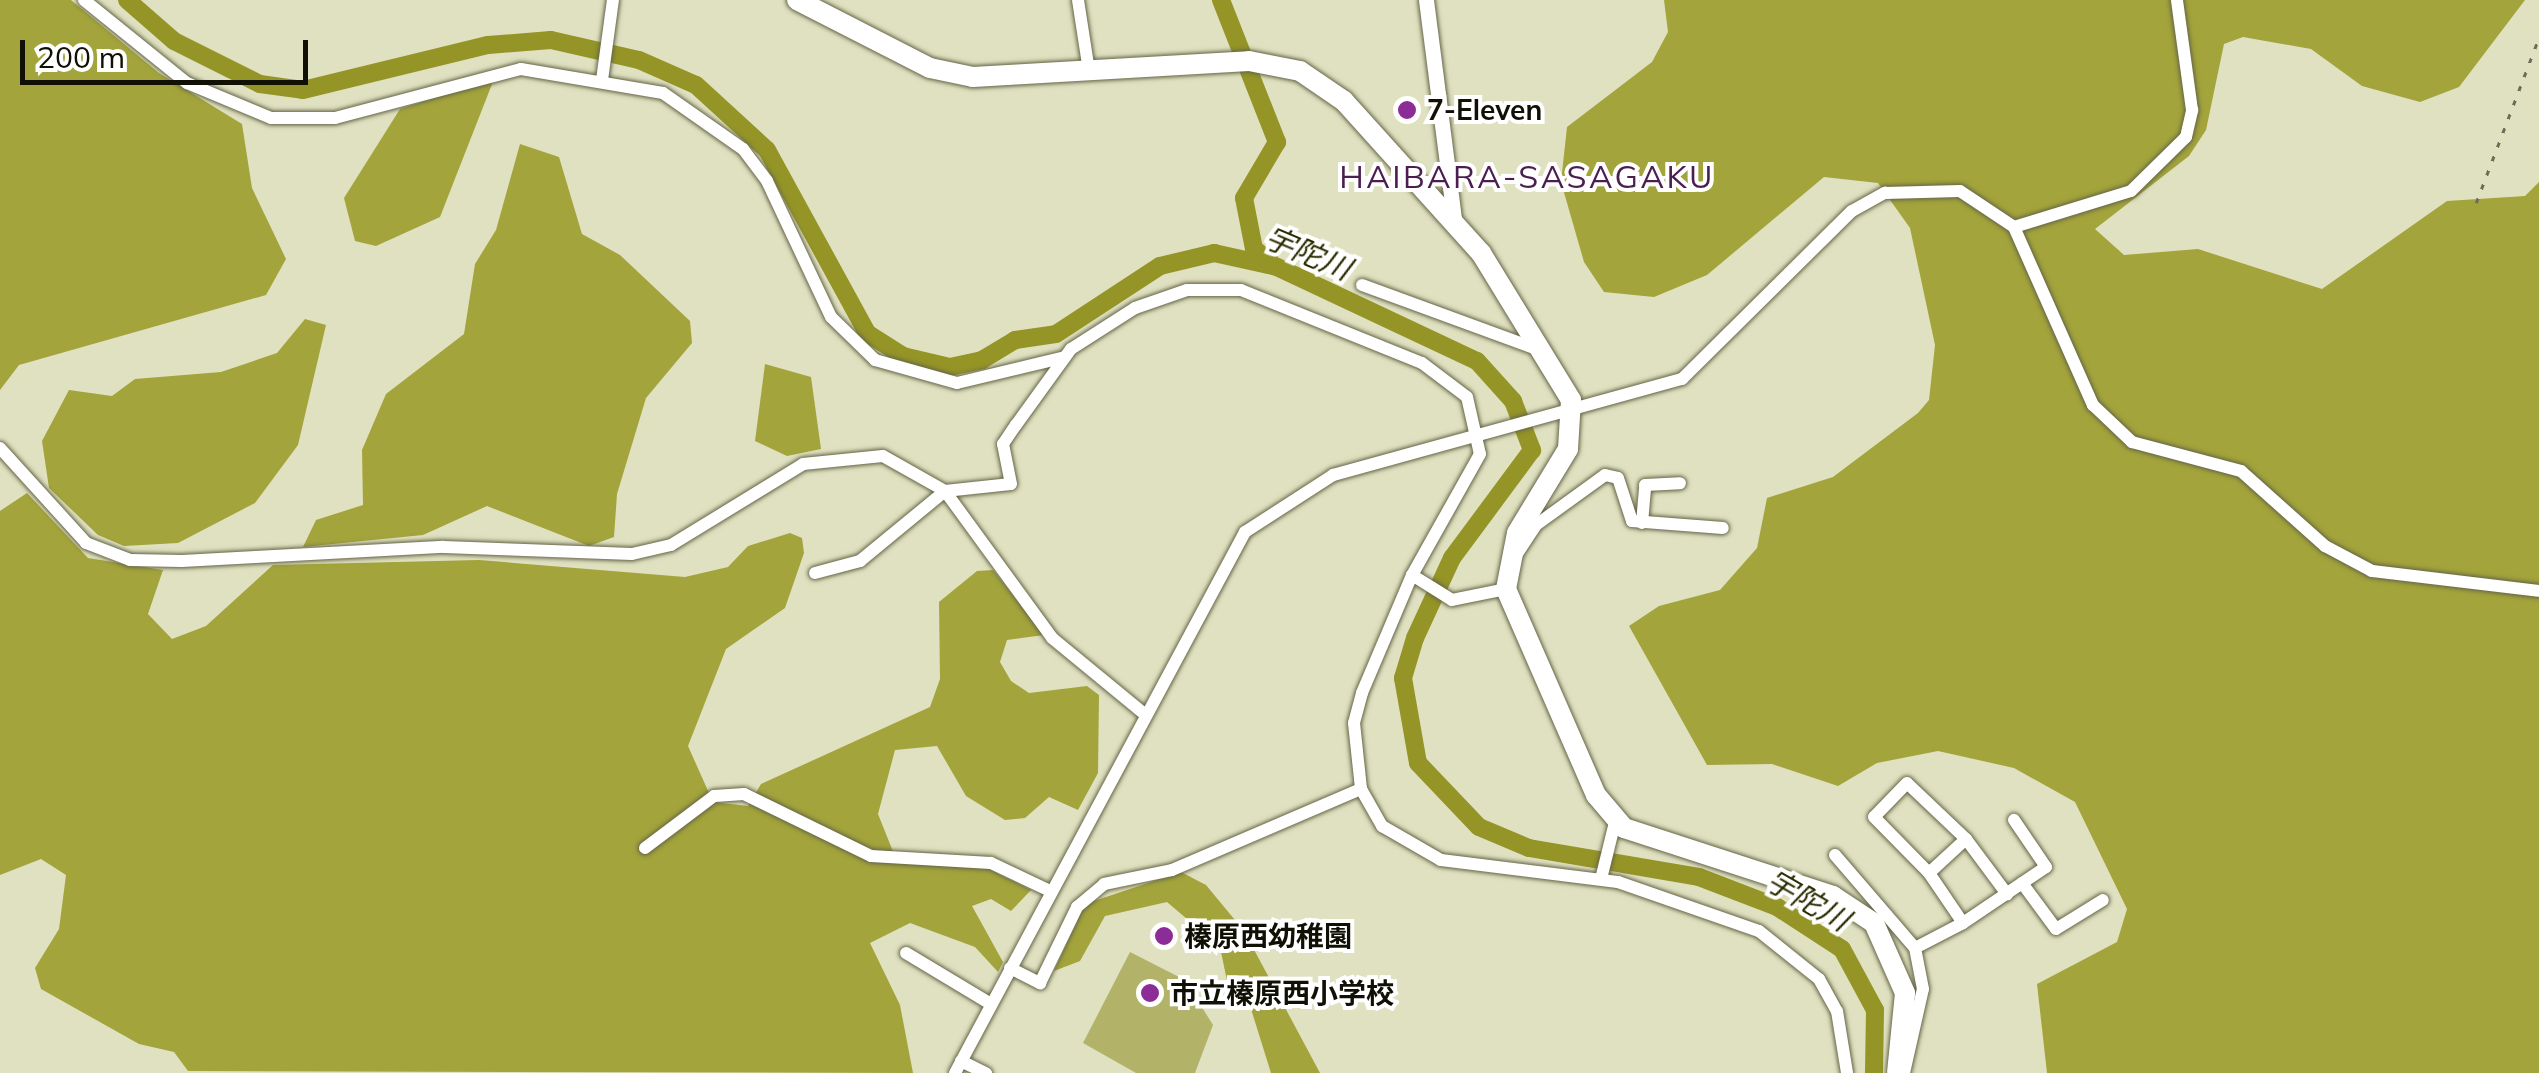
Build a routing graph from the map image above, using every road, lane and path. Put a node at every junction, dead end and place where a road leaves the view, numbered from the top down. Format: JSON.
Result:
{"nodes":[{"id":1,"x":84,"y":0,"type":"edge"},
{"id":2,"x":613,"y":0,"type":"edge"},
{"id":3,"x":797,"y":0,"type":"edge"},
{"id":4,"x":1078,"y":0,"type":"edge"},
{"id":5,"x":1426,"y":0,"type":"edge"},
{"id":6,"x":2177,"y":0,"type":"edge"},
{"id":7,"x":1089,"y":70,"type":"junction"},
{"id":8,"x":603,"y":78,"type":"junction"},
{"id":9,"x":1454,"y":218,"type":"junction"},
{"id":10,"x":2014,"y":227,"type":"junction"},
{"id":11,"x":1362,"y":285,"type":"dead end"},
{"id":12,"x":1542,"y":351,"type":"junction"},
{"id":13,"x":1065,"y":357,"type":"junction"},
{"id":14,"x":1566,"y":414,"type":"junction"},
{"id":15,"x":1481,"y":436,"type":"junction"},
{"id":16,"x":0,"y":448,"type":"edge"},
{"id":17,"x":1680,"y":483,"type":"dead end"},
{"id":18,"x":945,"y":491,"type":"junction"},
{"id":19,"x":1642,"y":524,"type":"junction"},
{"id":20,"x":1723,"y":528,"type":"dead end"},
{"id":21,"x":1509,"y":563,"type":"junction"},
{"id":22,"x":815,"y":573,"type":"dead end"},
{"id":23,"x":1415,"y":577,"type":"junction"},
{"id":24,"x":1506,"y":590,"type":"junction"},
{"id":25,"x":2539,"y":592,"type":"edge"},
{"id":26,"x":1142,"y":712,"type":"junction"},
{"id":27,"x":1360,"y":789,"type":"junction"},
{"id":28,"x":2014,"y":820,"type":"dead end"},
{"id":29,"x":1611,"y":828,"type":"junction"},
{"id":30,"x":1966,"y":840,"type":"junction"},
{"id":31,"x":646,"y":848,"type":"dead end"},
{"id":32,"x":1836,"y":855,"type":"dead end"},
{"id":33,"x":1928,"y":873,"type":"junction"},
{"id":34,"x":1601,"y":878,"type":"junction"},
{"id":35,"x":2022,"y":883,"type":"junction"},
{"id":36,"x":1050,"y":891,"type":"junction"},
{"id":37,"x":2007,"y":894,"type":"junction"},
{"id":38,"x":2103,"y":900,"type":"dead end"},
{"id":39,"x":1963,"y":923,"type":"junction"},
{"id":40,"x":1915,"y":948,"type":"junction"},
{"id":41,"x":906,"y":953,"type":"dead end"},
{"id":42,"x":1010,"y":968,"type":"junction"},
{"id":43,"x":991,"y":1004,"type":"junction"},
{"id":44,"x":958,"y":1067,"type":"edge"},
{"id":45,"x":986,"y":1073,"type":"edge"},
{"id":46,"x":1847,"y":1073,"type":"edge"},
{"id":47,"x":1900,"y":1073,"type":"edge"}],
"edges":[{"from":1,"to":8,"type":"street"},
{"from":2,"to":8,"type":"street"},
{"from":3,"to":7,"type":"highway"},
{"from":4,"to":7,"type":"street"},
{"from":5,"to":9,"type":"main road"},
{"from":6,"to":10,"type":"street"},
{"from":7,"to":9,"type":"highway"},
{"from":8,"to":13,"type":"street"},
{"from":9,"to":12,"type":"highway"},
{"from":10,"to":14,"type":"street"},
{"from":10,"to":25,"type":"street"},
{"from":11,"to":12,"type":"street"},
{"from":12,"to":14,"type":"highway"},
{"from":13,"to":15,"type":"street"},
{"from":13,"to":18,"type":"street"},
{"from":14,"to":15,"type":"street"},
{"from":14,"to":21,"type":"highway"},
{"from":15,"to":23,"type":"street"},
{"from":15,"to":26,"type":"street"},
{"from":16,"to":18,"type":"street"},
{"from":17,"to":19,"type":"street"},
{"from":18,"to":22,"type":"street"},
{"from":18,"to":26,"type":"street"},
{"from":19,"to":20,"type":"street"},
{"from":19,"to":21,"type":"street"},
{"from":21,"to":24,"type":"highway"},
{"from":23,"to":24,"type":"street"},
{"from":23,"to":27,"type":"street"},
{"from":24,"to":29,"type":"highway"},
{"from":26,"to":36,"type":"street"},
{"from":27,"to":34,"type":"street"},
{"from":27,"to":42,"type":"street"},
{"from":28,"to":35,"type":"street"},
{"from":29,"to":34,"type":"street"},
{"from":29,"to":47,"type":"highway"},
{"from":30,"to":33,"type":"street"},
{"from":30,"to":33,"type":"street"},
{"from":30,"to":37,"type":"street"},
{"from":31,"to":36,"type":"street"},
{"from":32,"to":40,"type":"street"},
{"from":33,"to":39,"type":"street"},
{"from":34,"to":46,"type":"street"},
{"from":35,"to":37,"type":"street"},
{"from":35,"to":38,"type":"street"},
{"from":36,"to":42,"type":"street"},
{"from":37,"to":39,"type":"street"},
{"from":39,"to":40,"type":"street"},
{"from":40,"to":47,"type":"street"},
{"from":41,"to":43,"type":"street"},
{"from":42,"to":43,"type":"street"},
{"from":43,"to":44,"type":"street"},
{"from":44,"to":45,"type":"street"}]}
